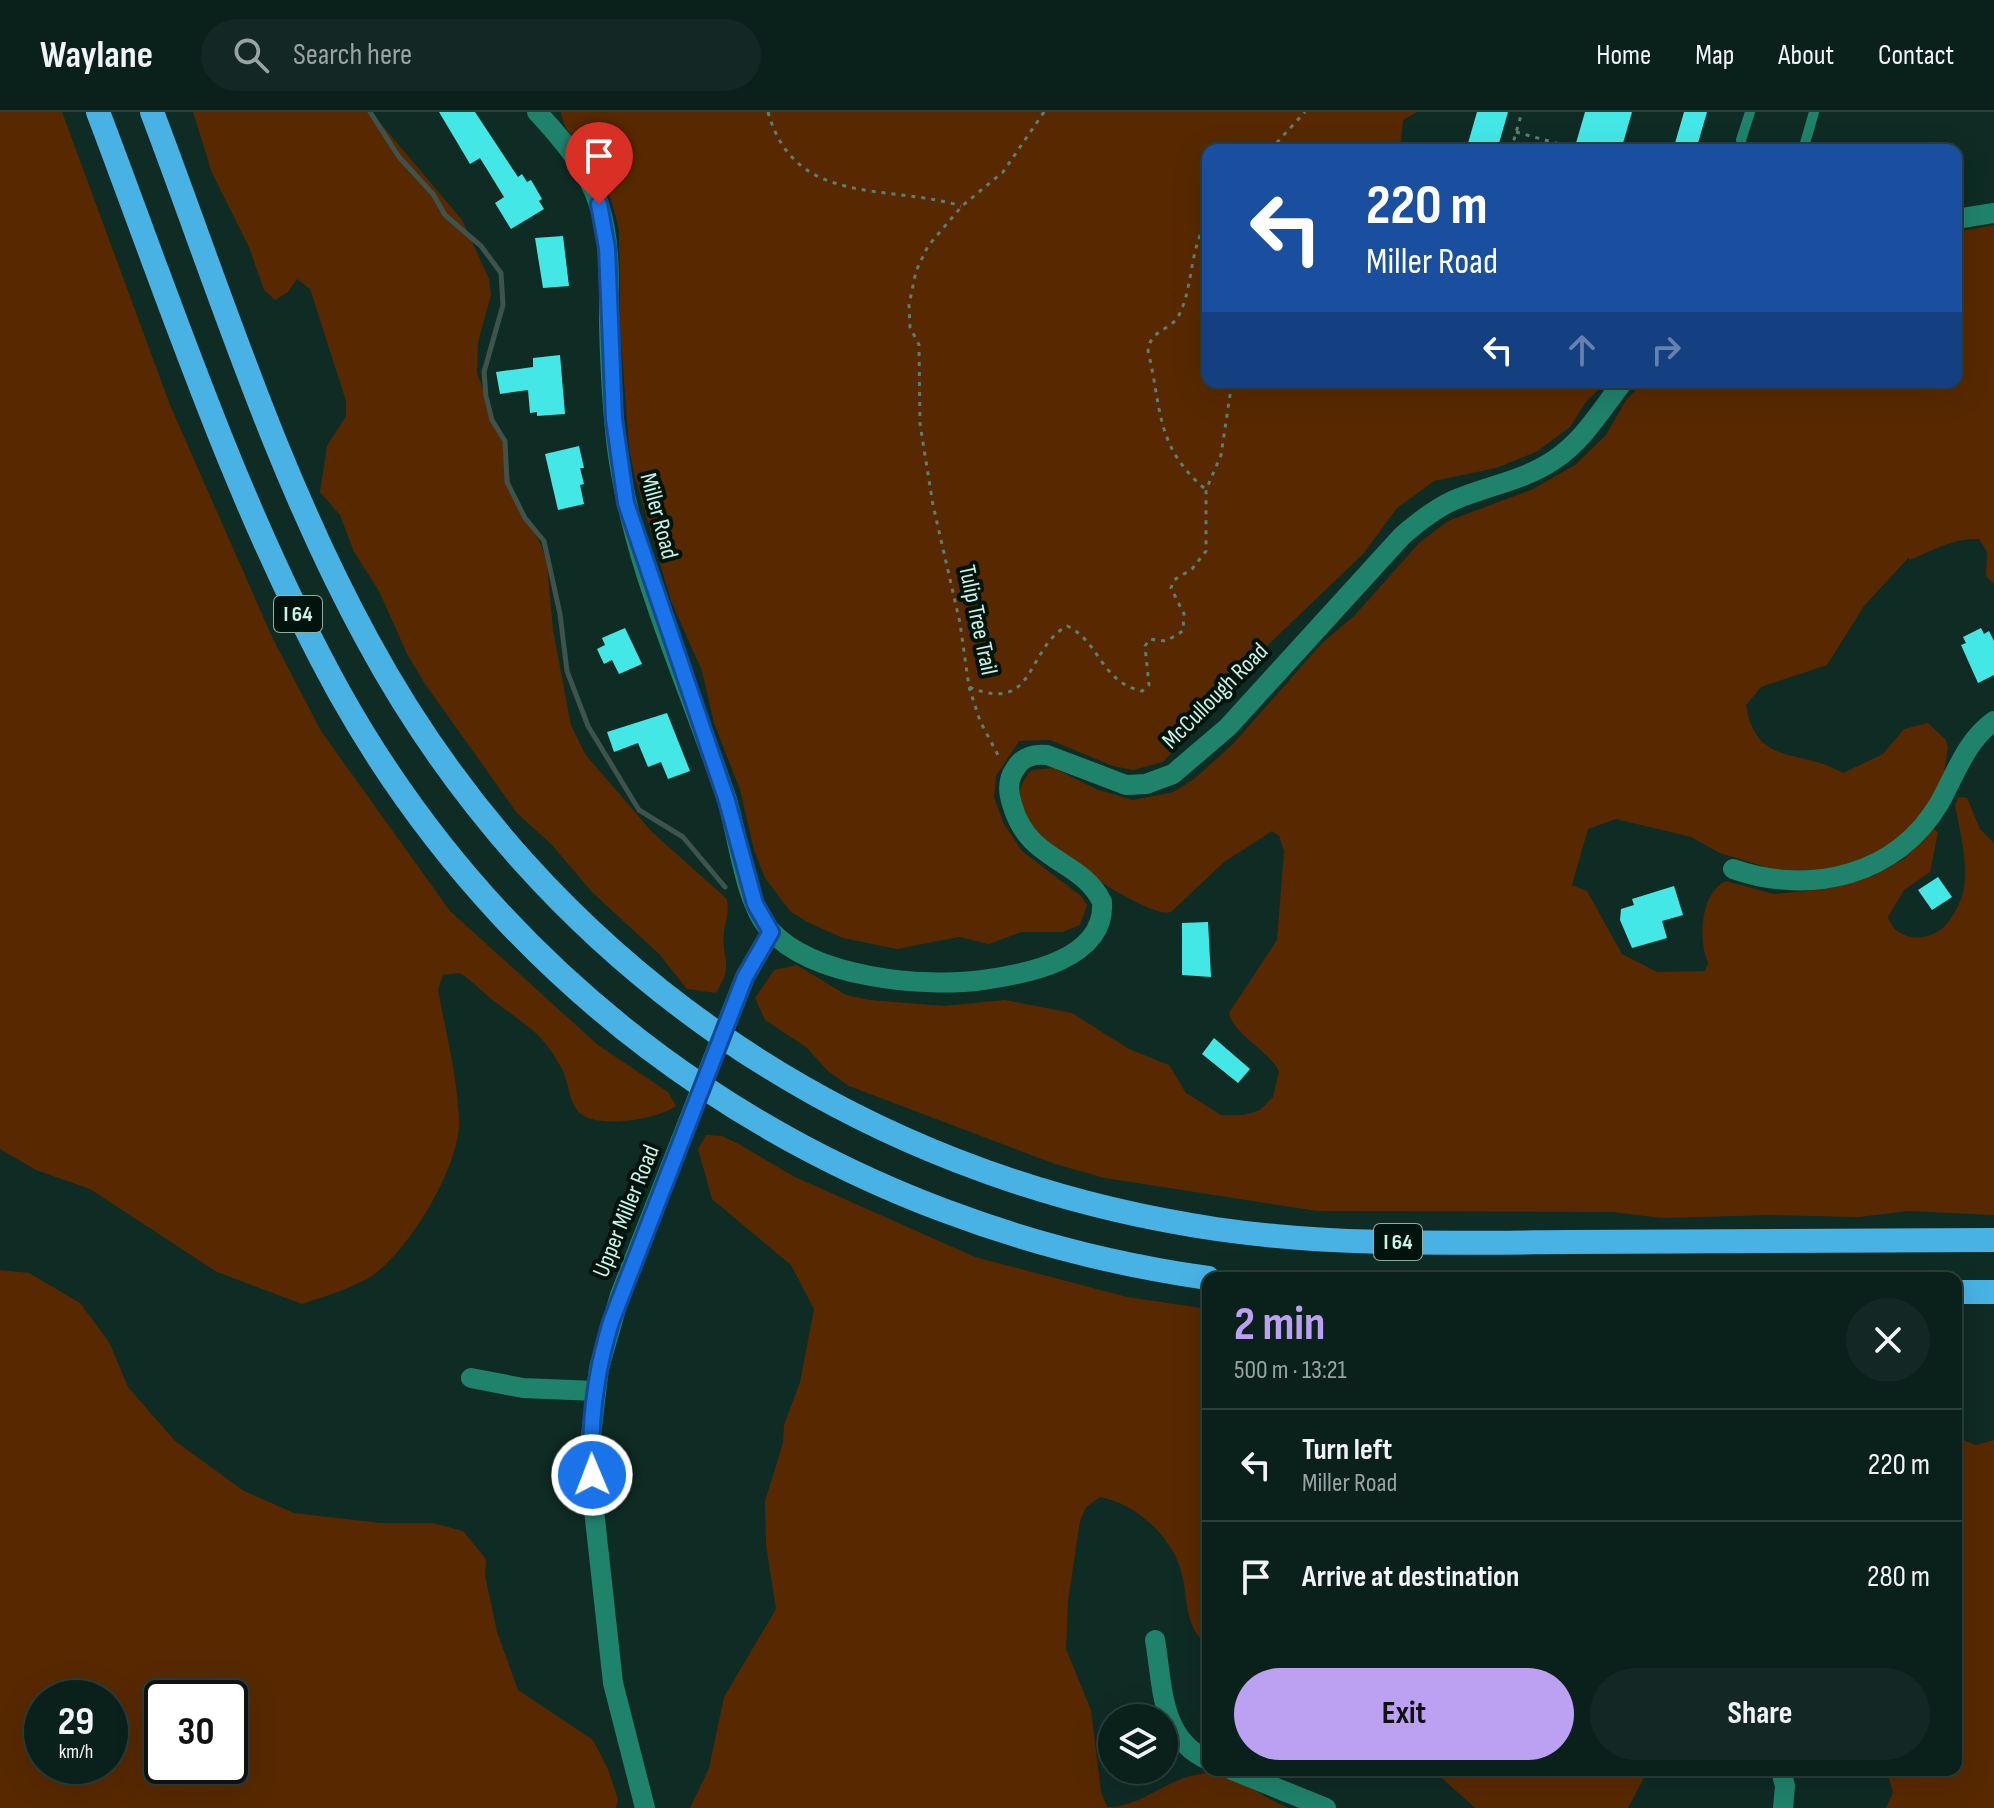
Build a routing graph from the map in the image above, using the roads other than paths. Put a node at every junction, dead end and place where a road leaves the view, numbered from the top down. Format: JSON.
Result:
{"nodes":[{"id":1,"x":98,"y":112,"type":"edge"},
{"id":2,"x":152,"y":112,"type":"edge"},
{"id":3,"x":537,"y":112,"type":"edge"},
{"id":4,"x":1750,"y":112,"type":"edge"},
{"id":5,"x":1814,"y":112,"type":"edge"},
{"id":6,"x":1742,"y":144,"type":"edge"},
{"id":7,"x":1805,"y":144,"type":"edge"},
{"id":8,"x":1994,"y":213,"type":"edge"},
{"id":9,"x":1962,"y":218,"type":"edge"},
{"id":10,"x":1619,"y":388,"type":"edge"},
{"id":11,"x":1994,"y":721,"type":"edge"},
{"id":12,"x":1733,"y":869,"type":"dead end"},
{"id":13,"x":771,"y":932,"type":"junction"},
{"id":14,"x":1994,"y":1240,"type":"edge"},
{"id":15,"x":1202,"y":1277,"type":"edge"},
{"id":16,"x":1962,"y":1292,"type":"edge"},
{"id":17,"x":1994,"y":1292,"type":"edge"},
{"id":18,"x":471,"y":1378,"type":"dead end"},
{"id":19,"x":596,"y":1391,"type":"junction"},
{"id":20,"x":1155,"y":1640,"type":"dead end"},
{"id":21,"x":1202,"y":1756,"type":"edge"},
{"id":22,"x":1247,"y":1776,"type":"edge"},
{"id":23,"x":1782,"y":1776,"type":"edge"},
{"id":24,"x":645,"y":1808,"type":"edge"},
{"id":25,"x":1326,"y":1808,"type":"edge"},
{"id":26,"x":1783,"y":1808,"type":"edge"}],
"edges":[{"from":1,"to":15,"type":"highway","number":"I 64"},
{"from":2,"to":14,"type":"highway","number":"I 64"},
{"from":3,"to":13,"type":"street","name":"Miller Road"},
{"from":4,"to":6,"type":"lane"},
{"from":5,"to":7,"type":"lane"},
{"from":8,"to":9,"type":"street"},
{"from":10,"to":13,"type":"street","name":"McCullough Road"},
{"from":11,"to":12,"type":"street"},
{"from":13,"to":19,"type":"street","name":"Upper Miller Road"},
{"from":16,"to":17,"type":"highway"},
{"from":18,"to":19,"type":"street"},
{"from":19,"to":24,"type":"street","name":"Upper Miller Road"},
{"from":20,"to":21,"type":"street"},
{"from":22,"to":25,"type":"street"},
{"from":23,"to":26,"type":"street"}]}
